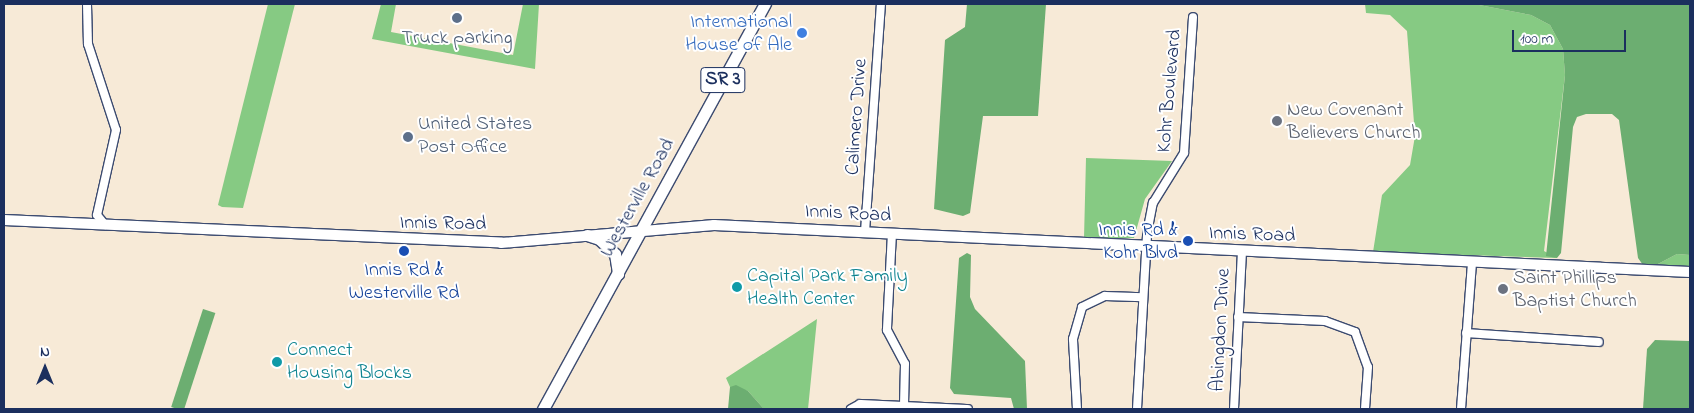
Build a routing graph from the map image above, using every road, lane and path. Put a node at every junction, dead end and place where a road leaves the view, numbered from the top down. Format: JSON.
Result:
{"nodes":[{"id":1,"x":87,"y":4,"type":"edge"},
{"id":2,"x":765,"y":4,"type":"edge"},
{"id":3,"x":881,"y":4,"type":"edge"},
{"id":4,"x":1193,"y":17,"type":"dead end"},
{"id":5,"x":4,"y":220,"type":"edge"},
{"id":6,"x":105,"y":226,"type":"junction"},
{"id":7,"x":643,"y":228,"type":"junction"},
{"id":8,"x":865,"y":232,"type":"junction"},
{"id":9,"x":892,"y":234,"type":"junction"},
{"id":10,"x":587,"y":235,"type":"junction"},
{"id":11,"x":1147,"y":248,"type":"junction"},
{"id":12,"x":1242,"y":253,"type":"junction"},
{"id":13,"x":1472,"y":262,"type":"junction"},
{"id":14,"x":1690,"y":272,"type":"edge"},
{"id":15,"x":618,"y":274,"type":"junction"},
{"id":16,"x":1143,"y":297,"type":"junction"},
{"id":17,"x":1238,"y":317,"type":"junction"},
{"id":18,"x":1466,"y":333,"type":"junction"},
{"id":19,"x":1599,"y":342,"type":"dead end"},
{"id":20,"x":904,"y":406,"type":"junction"},
{"id":21,"x":543,"y":409,"type":"edge"},
{"id":22,"x":850,"y":409,"type":"edge"},
{"id":23,"x":968,"y":409,"type":"edge"},
{"id":24,"x":1077,"y":409,"type":"edge"},
{"id":25,"x":1137,"y":409,"type":"edge"},
{"id":26,"x":1234,"y":409,"type":"edge"},
{"id":27,"x":1365,"y":409,"type":"edge"},
{"id":28,"x":1461,"y":409,"type":"edge"}],
"edges":[{"from":1,"to":6,"type":"street"},
{"from":2,"to":7,"type":"main road","name":"Westerville Road","number":"SR 3"},
{"from":3,"to":8,"type":"street","name":"Calimero Drive"},
{"from":4,"to":11,"type":"street","name":"Kohr Boulevard"},
{"from":5,"to":6,"type":"main road","name":"Innis Road"},
{"from":6,"to":10,"type":"main road","name":"Innis Road"},
{"from":7,"to":8,"type":"main road","name":"Innis Road"},
{"from":7,"to":10,"type":"main road","name":"Innis Road"},
{"from":7,"to":15,"type":"main road","name":"Westerville Road","number":"SR 3"},
{"from":8,"to":9,"type":"main road","name":"Innis Road"},
{"from":9,"to":11,"type":"main road","name":"Innis Road"},
{"from":9,"to":20,"type":"street"},
{"from":10,"to":15,"type":"main road"},
{"from":11,"to":12,"type":"main road","name":"Innis Road"},
{"from":11,"to":16,"type":"street","name":"Kohr Boulevard"},
{"from":12,"to":13,"type":"main road","name":"Innis Road"},
{"from":12,"to":17,"type":"street","name":"Abingdon Drive"},
{"from":13,"to":14,"type":"main road","name":"Innis Road"},
{"from":13,"to":18,"type":"street"},
{"from":15,"to":21,"type":"main road","name":"Westerville Road","number":"SR 3"},
{"from":16,"to":24,"type":"street"},
{"from":16,"to":25,"type":"street","name":"Kohr Boulevard"},
{"from":17,"to":26,"type":"street","name":"Abingdon Drive"},
{"from":17,"to":27,"type":"street"},
{"from":18,"to":19,"type":"street"},
{"from":18,"to":28,"type":"street"},
{"from":20,"to":22,"type":"street"},
{"from":20,"to":23,"type":"street"}]}
